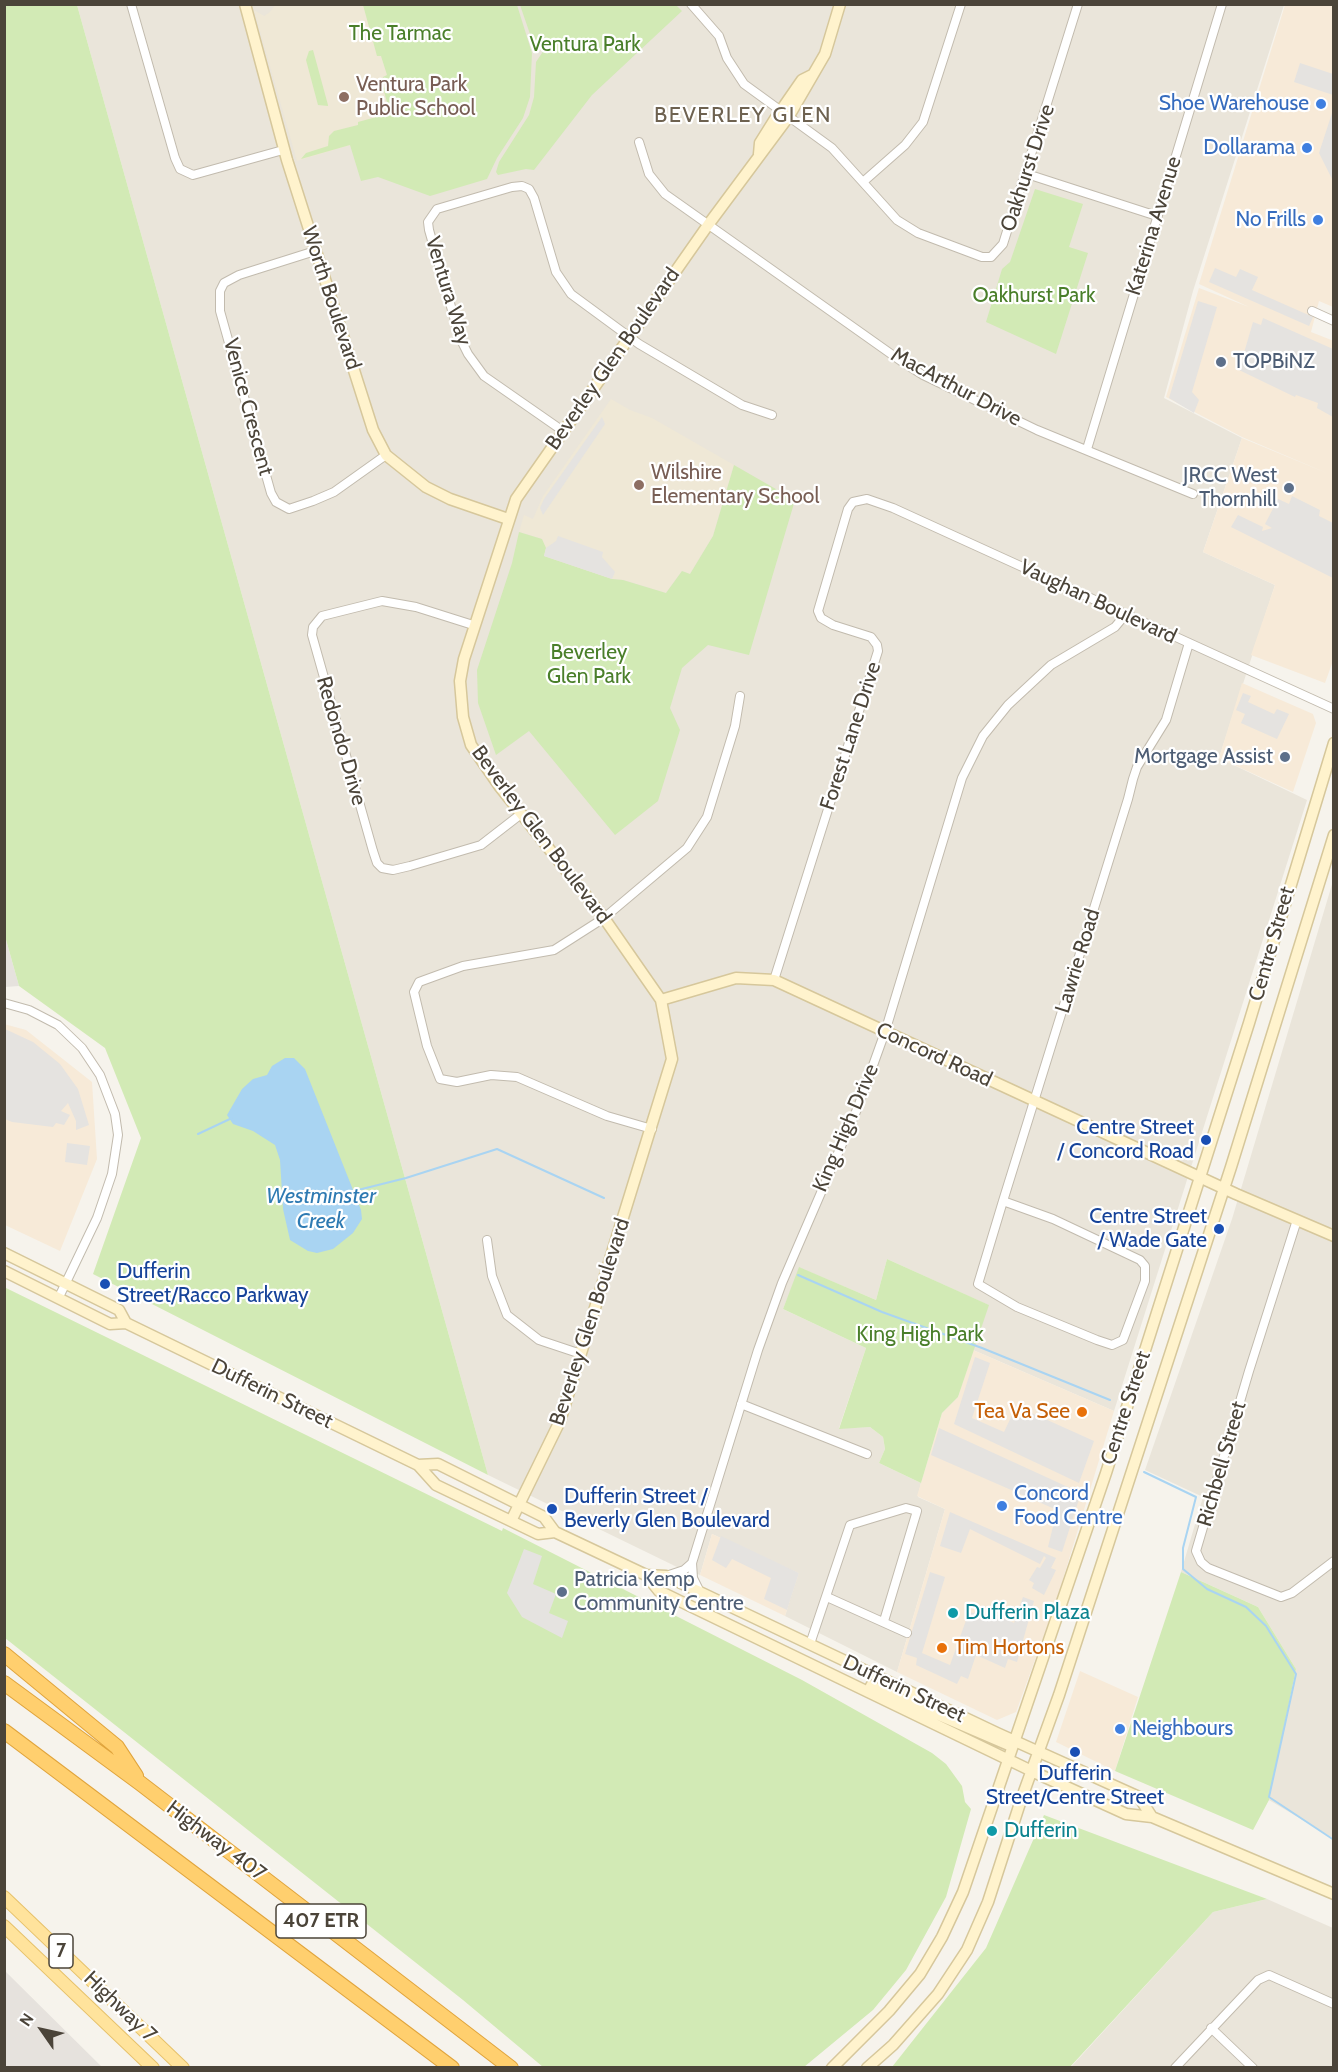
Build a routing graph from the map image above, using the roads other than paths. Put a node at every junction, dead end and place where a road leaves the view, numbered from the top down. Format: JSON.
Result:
{"nodes":[{"id":1,"x":131,"y":4,"type":"edge"},
{"id":2,"x":245,"y":4,"type":"edge"},
{"id":3,"x":691,"y":4,"type":"edge"},
{"id":4,"x":840,"y":4,"type":"edge"},
{"id":5,"x":961,"y":4,"type":"edge"},
{"id":6,"x":1078,"y":4,"type":"edge"},
{"id":7,"x":1222,"y":4,"type":"edge"},
{"id":8,"x":785,"y":113,"type":"junction"},
{"id":9,"x":639,"y":142,"type":"dead end"},
{"id":10,"x":284,"y":150,"type":"junction"},
{"id":11,"x":1027,"y":174,"type":"junction"},
{"id":12,"x":863,"y":182,"type":"junction"},
{"id":13,"x":1157,"y":216,"type":"junction"},
{"id":14,"x":708,"y":225,"type":"junction"},
{"id":15,"x":315,"y":251,"type":"junction"},
{"id":16,"x":1312,"y":311,"type":"dead end"},
{"id":17,"x":1334,"y":321,"type":"edge"},
{"id":18,"x":629,"y":337,"type":"junction"},
{"id":19,"x":772,"y":415,"type":"dead end"},
{"id":20,"x":563,"y":431,"type":"junction"},
{"id":21,"x":1087,"y":449,"type":"junction"},
{"id":22,"x":386,"y":455,"type":"junction"},
{"id":23,"x":1193,"y":494,"type":"dead end"},
{"id":24,"x":861,"y":499,"type":"joint"},
{"id":25,"x":508,"y":519,"type":"junction"},
{"id":26,"x":1125,"y":615,"type":"junction"},
{"id":27,"x":473,"y":625,"type":"junction"},
{"id":28,"x":1189,"y":644,"type":"junction"},
{"id":29,"x":740,"y":696,"type":"dead end"},
{"id":30,"x":1334,"y":709,"type":"edge"},
{"id":31,"x":1334,"y":743,"type":"edge"},
{"id":32,"x":521,"y":814,"type":"junction"},
{"id":33,"x":1334,"y":836,"type":"edge"},
{"id":34,"x":604,"y":918,"type":"junction"},
{"id":35,"x":774,"y":980,"type":"junction"},
{"id":36,"x":661,"y":1000,"type":"junction"},
{"id":37,"x":4,"y":1003,"type":"edge"},
{"id":38,"x":885,"y":1032,"type":"junction"},
{"id":39,"x":1035,"y":1102,"type":"junction"},
{"id":40,"x":652,"y":1128,"type":"junction"},
{"id":41,"x":1201,"y":1176,"type":"junction"},
{"id":42,"x":1224,"y":1188,"type":"junction"},
{"id":43,"x":1003,"y":1201,"type":"junction"},
{"id":44,"x":1297,"y":1221,"type":"junction"},
{"id":45,"x":1334,"y":1236,"type":"edge"},
{"id":46,"x":487,"y":1240,"type":"dead end"},
{"id":47,"x":4,"y":1253,"type":"edge"},
{"id":48,"x":4,"y":1271,"type":"edge"},
{"id":49,"x":65,"y":1283,"type":"junction"},
{"id":50,"x":59,"y":1297,"type":"junction"},
{"id":51,"x":126,"y":1323,"type":"junction"},
{"id":52,"x":581,"y":1354,"type":"junction"},
{"id":53,"x":741,"y":1404,"type":"junction"},
{"id":54,"x":867,"y":1454,"type":"dead end"},
{"id":55,"x":418,"y":1466,"type":"junction"},
{"id":56,"x":519,"y":1504,"type":"junction"},
{"id":57,"x":511,"y":1521,"type":"junction"},
{"id":58,"x":555,"y":1532,"type":"junction"},
{"id":59,"x":1334,"y":1561,"type":"edge"},
{"id":60,"x":692,"y":1563,"type":"junction"},
{"id":61,"x":646,"y":1575,"type":"junction"},
{"id":62,"x":666,"y":1576,"type":"junction"},
{"id":63,"x":700,"y":1592,"type":"junction"},
{"id":64,"x":827,"y":1597,"type":"junction"},
{"id":65,"x":884,"y":1621,"type":"junction"},
{"id":66,"x":907,"y":1633,"type":"dead end"},
{"id":67,"x":810,"y":1644,"type":"junction"},
{"id":68,"x":4,"y":1654,"type":"edge"},
{"id":69,"x":816,"y":1667,"type":"junction"},
{"id":70,"x":4,"y":1683,"type":"edge"},
{"id":71,"x":1047,"y":1726,"type":"junction"},
{"id":72,"x":4,"y":1731,"type":"edge"},
{"id":73,"x":1013,"y":1744,"type":"junction"},
{"id":74,"x":1026,"y":1746,"type":"junction"},
{"id":75,"x":1038,"y":1751,"type":"junction"},
{"id":76,"x":1008,"y":1760,"type":"junction"},
{"id":77,"x":1031,"y":1771,"type":"junction"},
{"id":78,"x":140,"y":1783,"type":"junction"},
{"id":79,"x":1152,"y":1817,"type":"junction"},
{"id":80,"x":1334,"y":1893,"type":"edge"},
{"id":81,"x":4,"y":1897,"type":"edge"},
{"id":82,"x":4,"y":1926,"type":"edge"},
{"id":83,"x":1334,"y":2004,"type":"edge"},
{"id":84,"x":1211,"y":2028,"type":"junction"},
{"id":85,"x":153,"y":2067,"type":"edge"},
{"id":86,"x":183,"y":2067,"type":"edge"},
{"id":87,"x":452,"y":2067,"type":"edge"},
{"id":88,"x":511,"y":2067,"type":"edge"},
{"id":89,"x":832,"y":2067,"type":"edge"},
{"id":90,"x":867,"y":2067,"type":"edge"},
{"id":91,"x":1175,"y":2067,"type":"edge"},
{"id":92,"x":1253,"y":2067,"type":"edge"}],
"edges":[{"from":1,"to":10,"type":"street"},
{"from":2,"to":10,"type":"main road","name":"Worth Boulevard"},
{"from":3,"to":8,"type":"street","name":"Oakhurst Drive"},
{"from":4,"to":8,"type":"main road","name":"Beverley Glen Boulevard"},
{"from":5,"to":12,"type":"street"},
{"from":6,"to":11,"type":"street","name":"Oakhurst Drive"},
{"from":7,"to":13,"type":"street","name":"Katerina Avenue"},
{"from":8,"to":12,"type":"street","name":"Oakhurst Drive"},
{"from":8,"to":14,"type":"main road","name":"Beverley Glen Boulevard"},
{"from":9,"to":14,"type":"street","name":"MacArthur Drive"},
{"from":10,"to":15,"type":"main road","name":"Worth Boulevard"},
{"from":11,"to":12,"type":"street","name":"Oakhurst Drive"},
{"from":11,"to":13,"type":"street"},
{"from":13,"to":21,"type":"street","name":"Katerina Avenue"},
{"from":14,"to":18,"type":"main road","name":"Beverley Glen Boulevard"},
{"from":14,"to":21,"type":"street","name":"MacArthur Drive"},
{"from":15,"to":22,"type":"main road","name":"Worth Boulevard"},
{"from":15,"to":22,"type":"street","name":"Venice Crescent"},
{"from":16,"to":17,"type":"street"},
{"from":18,"to":19,"type":"street"},
{"from":18,"to":20,"type":"main road","name":"Beverley Glen Boulevard"},
{"from":18,"to":20,"type":"street","name":"Ventura Way"},
{"from":20,"to":25,"type":"main road","name":"Beverley Glen Boulevard"},
{"from":21,"to":23,"type":"street","name":"MacArthur Drive"},
{"from":22,"to":25,"type":"main road","name":"Worth Boulevard"},
{"from":24,"to":26,"type":"street","name":"Vaughan Boulevard"},
{"from":24,"to":35,"type":"street","name":"Forest Lane Drive"},
{"from":25,"to":27,"type":"main road","name":"Beverley Glen Boulevard"},
{"from":26,"to":28,"type":"street","name":"Vaughan Boulevard"},
{"from":26,"to":38,"type":"street","name":"King High Drive"},
{"from":27,"to":32,"type":"main road","name":"Beverley Glen Boulevard"},
{"from":27,"to":32,"type":"street","name":"Redondo Drive"},
{"from":28,"to":30,"type":"street","name":"Vaughan Boulevard"},
{"from":28,"to":39,"type":"street","name":"Lawrie Road"},
{"from":29,"to":34,"type":"street"},
{"from":31,"to":41,"type":"main road","name":"Centre Street"},
{"from":32,"to":34,"type":"main road","name":"Beverley Glen Boulevard"},
{"from":33,"to":42,"type":"main road","name":"Centre Street"},
{"from":34,"to":36,"type":"main road","name":"Beverley Glen Boulevard"},
{"from":34,"to":40,"type":"street"},
{"from":35,"to":36,"type":"main road","name":"Concord Road"},
{"from":35,"to":38,"type":"main road","name":"Concord Road"},
{"from":36,"to":40,"type":"main road","name":"Beverley Glen Boulevard"},
{"from":37,"to":49,"type":"street"},
{"from":38,"to":39,"type":"main road","name":"Concord Road"},
{"from":38,"to":53,"type":"street","name":"King High Drive"},
{"from":39,"to":41,"type":"main road","name":"Concord Road"},
{"from":39,"to":43,"type":"street","name":"Lawrie Road"},
{"from":40,"to":52,"type":"main road","name":"Beverley Glen Boulevard"},
{"from":41,"to":42,"type":"main road","name":"Concord Road"},
{"from":41,"to":73,"type":"main road","name":"Centre Street"},
{"from":42,"to":44,"type":"main road","name":"Concord Road"},
{"from":42,"to":71,"type":"main road","name":"Centre Street"},
{"from":43,"to":43,"type":"street","name":"Lawrie Road"},
{"from":44,"to":45,"type":"main road","name":"Concord Road"},
{"from":44,"to":59,"type":"street","name":"Richbell Street"},
{"from":46,"to":52,"type":"street"},
{"from":47,"to":49,"type":"main road","name":"Dufferin Street"},
{"from":48,"to":50,"type":"main road","name":"Dufferin Street"},
{"from":49,"to":50,"type":"street"},
{"from":49,"to":51,"type":"main road","name":"Dufferin Street"},
{"from":50,"to":51,"type":"main road","name":"Dufferin Street"},
{"from":51,"to":55,"type":"main road","name":"Dufferin Street"},
{"from":52,"to":56,"type":"main road","name":"Beverley Glen Boulevard"},
{"from":53,"to":54,"type":"street"},
{"from":53,"to":60,"type":"street","name":"King High Drive"},
{"from":55,"to":56,"type":"main road","name":"Dufferin Street"},
{"from":55,"to":57,"type":"main road","name":"Dufferin Street"},
{"from":56,"to":57,"type":"main road","name":"Beverley Glen Boulevard"},
{"from":56,"to":58,"type":"main road","name":"Dufferin Street"},
{"from":57,"to":58,"type":"main road","name":"Dufferin Street"},
{"from":58,"to":61,"type":"main road","name":"Dufferin Street"},
{"from":60,"to":62,"type":"street"},
{"from":60,"to":63,"type":"street"},
{"from":61,"to":62,"type":"main road","name":"Dufferin Street"},
{"from":61,"to":69,"type":"main road","name":"Dufferin Street"},
{"from":62,"to":63,"type":"main road","name":"Dufferin Street"},
{"from":63,"to":67,"type":"main road","name":"Dufferin Street"},
{"from":64,"to":65,"type":"street"},
{"from":64,"to":65,"type":"street"},
{"from":64,"to":67,"type":"street"},
{"from":65,"to":66,"type":"street"},
{"from":67,"to":73,"type":"main road","name":"Dufferin Street"},
{"from":68,"to":78,"type":"highway"},
{"from":69,"to":73,"type":"main road"},
{"from":69,"to":76,"type":"main road","name":"Dufferin Street"},
{"from":70,"to":78,"type":"highway","name":"Highway 407","number":"407 ETR"},
{"from":71,"to":74,"type":"main road"},
{"from":71,"to":75,"type":"main road","name":"Centre Street"},
{"from":72,"to":87,"type":"highway","name":"Highway 407","number":"407 ETR"},
{"from":73,"to":74,"type":"main road","name":"Dufferin Street"},
{"from":73,"to":76,"type":"main road","name":"Centre Street"},
{"from":74,"to":75,"type":"main road","name":"Dufferin Street"},
{"from":75,"to":77,"type":"main road","name":"Centre Street"},
{"from":75,"to":79,"type":"main road","name":"Dufferin Street"},
{"from":76,"to":77,"type":"main road","name":"Dufferin Street"},
{"from":76,"to":89,"type":"main road","name":"Centre Street"},
{"from":77,"to":79,"type":"main road","name":"Dufferin Street"},
{"from":77,"to":90,"type":"main road","name":"Centre Street"},
{"from":78,"to":88,"type":"highway","name":"Highway 407","number":"407 ETR"},
{"from":79,"to":80,"type":"main road","name":"Dufferin Street"},
{"from":81,"to":86,"type":"main road","name":"Highway 7","number":"7"},
{"from":82,"to":85,"type":"main road","name":"Highway 7","number":"7"},
{"from":83,"to":84,"type":"street"},
{"from":84,"to":91,"type":"street"},
{"from":84,"to":92,"type":"street"}]}
